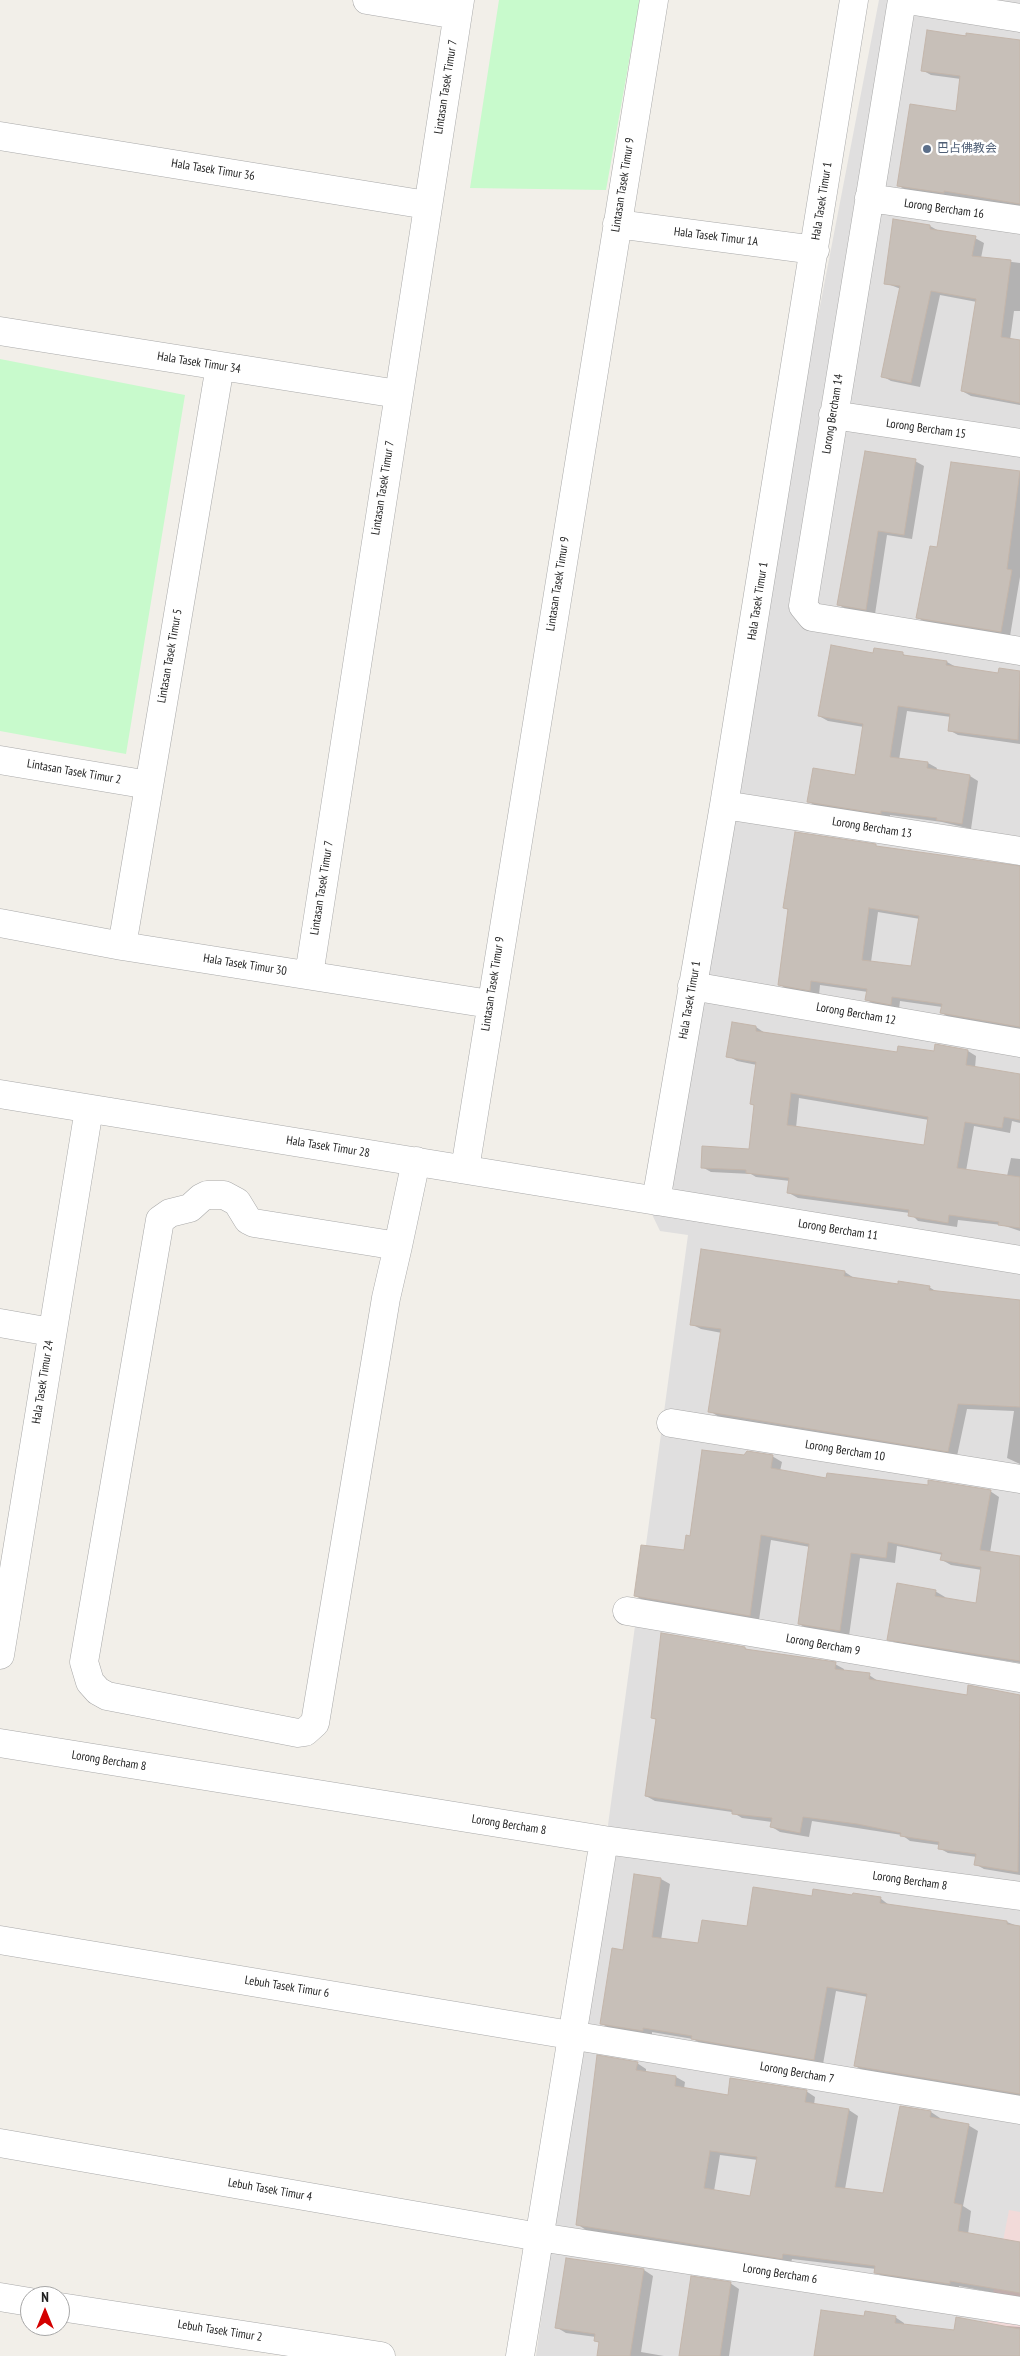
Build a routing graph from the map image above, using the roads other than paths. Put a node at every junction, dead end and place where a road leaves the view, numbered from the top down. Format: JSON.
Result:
{"nodes":[{"id":1,"x":367,"y":0,"type":"edge"},
{"id":2,"x":654,"y":0,"type":"edge"},
{"id":3,"x":854,"y":0,"type":"edge"},
{"id":4,"x":902,"y":0,"type":"edge"},
{"id":5,"x":908,"y":0,"type":"edge"},
{"id":6,"x":459,"y":8,"type":"edge"},
{"id":7,"x":1020,"y":18,"type":"edge"},
{"id":8,"x":0,"y":136,"type":"edge"},
{"id":9,"x":869,"y":198,"type":"junction"},
{"id":10,"x":427,"y":205,"type":"junction"},
{"id":11,"x":1020,"y":220,"type":"edge"},
{"id":12,"x":617,"y":224,"type":"junction"},
{"id":13,"x":815,"y":250,"type":"junction"},
{"id":14,"x":0,"y":331,"type":"edge"},
{"id":15,"x":220,"y":366,"type":"junction"},
{"id":16,"x":398,"y":394,"type":"junction"},
{"id":17,"x":833,"y":416,"type":"junction"},
{"id":18,"x":1020,"y":443,"type":"edge"},
{"id":19,"x":1020,"y":651,"type":"edge"},
{"id":20,"x":0,"y":760,"type":"edge"},
{"id":21,"x":149,"y":785,"type":"junction"},
{"id":22,"x":724,"y":805,"type":"junction"},
{"id":23,"x":1020,"y":851,"type":"edge"},
{"id":24,"x":0,"y":924,"type":"edge"},
{"id":25,"x":122,"y":946,"type":"junction"},
{"id":26,"x":309,"y":975,"type":"junction"},
{"id":27,"x":692,"y":986,"type":"junction"},
{"id":28,"x":490,"y":1004,"type":"junction"},
{"id":29,"x":1020,"y":1043,"type":"edge"},
{"id":30,"x":0,"y":1094,"type":"edge"},
{"id":31,"x":89,"y":1109,"type":"junction"},
{"id":32,"x":416,"y":1161,"type":"junction"},
{"id":33,"x":465,"y":1169,"type":"junction"},
{"id":34,"x":656,"y":1201,"type":"junction"},
{"id":35,"x":398,"y":1246,"type":"junction"},
{"id":36,"x":1020,"y":1260,"type":"edge"},
{"id":37,"x":0,"y":1323,"type":"edge"},
{"id":38,"x":51,"y":1332,"type":"junction"},
{"id":39,"x":671,"y":1423,"type":"dead end"},
{"id":40,"x":1020,"y":1479,"type":"edge"},
{"id":41,"x":627,"y":1611,"type":"dead end"},
{"id":42,"x":0,"y":1655,"type":"edge"},
{"id":43,"x":1020,"y":1678,"type":"edge"},
{"id":44,"x":0,"y":1743,"type":"edge"},
{"id":45,"x":604,"y":1840,"type":"junction"},
{"id":46,"x":1020,"y":1896,"type":"edge"},
{"id":47,"x":0,"y":1940,"type":"edge"},
{"id":48,"x":573,"y":2035,"type":"junction"},
{"id":49,"x":1020,"y":2110,"type":"edge"},
{"id":50,"x":0,"y":2142,"type":"edge"},
{"id":51,"x":540,"y":2237,"type":"junction"},
{"id":52,"x":0,"y":2298,"type":"edge"},
{"id":53,"x":20,"y":2301,"type":"edge"},
{"id":54,"x":70,"y":2309,"type":"edge"},
{"id":55,"x":1020,"y":2311,"type":"edge"},
{"id":56,"x":381,"y":2356,"type":"edge"},
{"id":57,"x":520,"y":2356,"type":"edge"}],
"edges":[{"from":1,"to":6,"type":"street"},
{"from":2,"to":12,"type":"street","name":"Lintasan Tasek Timur 9"},
{"from":3,"to":13,"type":"street","name":"Hala Tasek Timur 1"},
{"from":4,"to":9,"type":"street","name":"Lorong Bercham 14"},
{"from":5,"to":7,"type":"street"},
{"from":6,"to":10,"type":"street","name":"Lintasan Tasek Timur 7"},
{"from":8,"to":10,"type":"street","name":"Hala Tasek Timur 36"},
{"from":9,"to":11,"type":"street","name":"Lorong Bercham 16"},
{"from":9,"to":17,"type":"street","name":"Lorong Bercham 14"},
{"from":10,"to":16,"type":"street","name":"Lintasan Tasek Timur 7"},
{"from":12,"to":13,"type":"street","name":"Hala Tasek Timur 1A"},
{"from":12,"to":28,"type":"street","name":"Lintasan Tasek Timur 9"},
{"from":13,"to":22,"type":"street","name":"Hala Tasek Timur 1"},
{"from":14,"to":15,"type":"street","name":"Hala Tasek Timur 34"},
{"from":15,"to":16,"type":"street","name":"Hala Tasek Timur 34"},
{"from":15,"to":21,"type":"street","name":"Lintasan Tasek Timur 5"},
{"from":16,"to":26,"type":"street","name":"Lintasan Tasek Timur 7"},
{"from":17,"to":18,"type":"street","name":"Lorong Bercham 15"},
{"from":17,"to":19,"type":"street","name":"Lorong Bercham 14"},
{"from":20,"to":21,"type":"street","name":"Lintasan Tasek Timur 2"},
{"from":21,"to":25,"type":"street","name":"Lintasan Tasek Timur 5"},
{"from":22,"to":23,"type":"street","name":"Lorong Bercham 13"},
{"from":22,"to":27,"type":"street","name":"Hala Tasek Timur 1"},
{"from":24,"to":25,"type":"street","name":"Hala Tasek Timur 30"},
{"from":25,"to":26,"type":"street","name":"Hala Tasek Timur 30"},
{"from":26,"to":28,"type":"street","name":"Hala Tasek Timur 30"},
{"from":27,"to":29,"type":"street","name":"Lorong Bercham 12"},
{"from":27,"to":34,"type":"street","name":"Hala Tasek Timur 1"},
{"from":28,"to":33,"type":"street","name":"Lintasan Tasek Timur 9"},
{"from":30,"to":31,"type":"street","name":"Hala Tasek Timur 28"},
{"from":31,"to":32,"type":"street","name":"Hala Tasek Timur 28"},
{"from":31,"to":38,"type":"street","name":"Hala Tasek Timur 24"},
{"from":32,"to":33,"type":"street","name":"Hala Tasek Timur 28"},
{"from":32,"to":35,"type":"street"},
{"from":33,"to":34,"type":"street","name":"Hala Tasek Timur 28"},
{"from":34,"to":36,"type":"street","name":"Lorong Bercham 11"},
{"from":35,"to":35,"type":"street"},
{"from":37,"to":38,"type":"street"},
{"from":38,"to":42,"type":"street","name":"Hala Tasek Timur 24"},
{"from":39,"to":40,"type":"street","name":"Lorong Bercham 10"},
{"from":41,"to":43,"type":"street","name":"Lorong Bercham 9"},
{"from":44,"to":45,"type":"street","name":"Lorong Bercham 8"},
{"from":45,"to":46,"type":"street","name":"Lorong Bercham 8"},
{"from":45,"to":48,"type":"street"},
{"from":47,"to":48,"type":"street","name":"Lebuh Tasek Timur 6"},
{"from":48,"to":49,"type":"street","name":"Lorong Bercham 7"},
{"from":48,"to":51,"type":"street"},
{"from":50,"to":51,"type":"street","name":"Lebuh Tasek Timur 4"},
{"from":51,"to":55,"type":"street","name":"Lorong Bercham 6"},
{"from":51,"to":57,"type":"street"},
{"from":52,"to":53,"type":"street"},
{"from":54,"to":56,"type":"street","name":"Lebuh Tasek Timur 2"}]}
